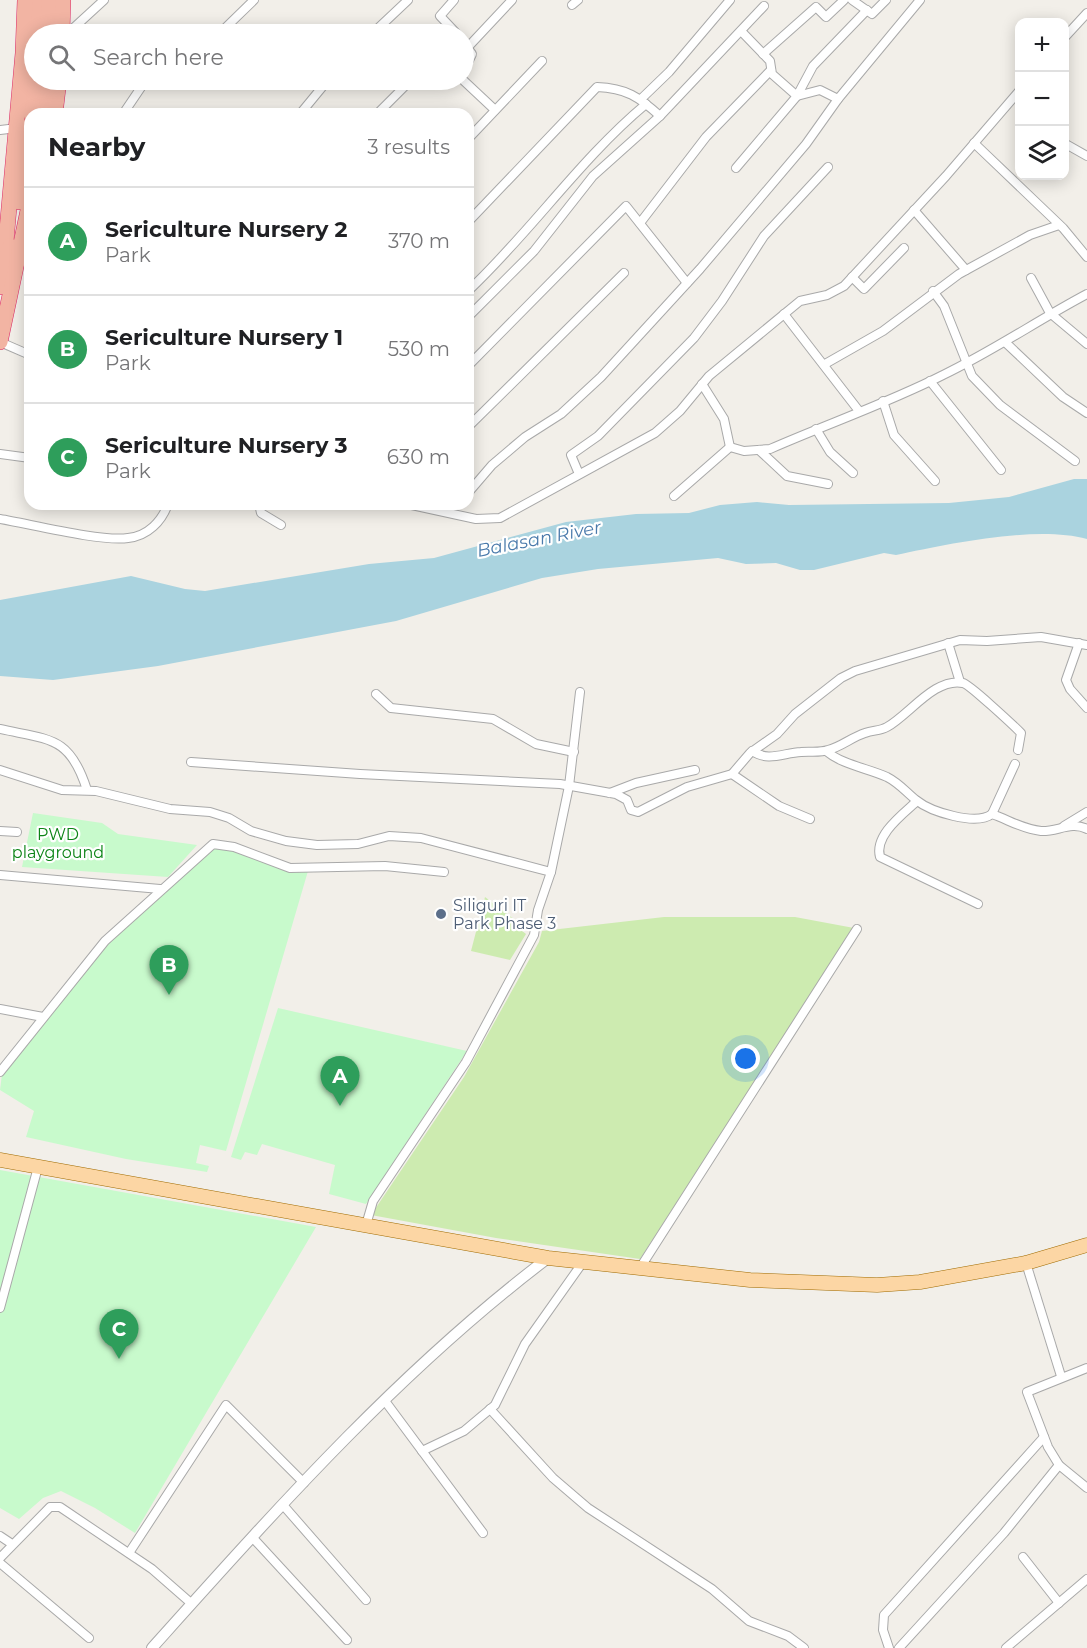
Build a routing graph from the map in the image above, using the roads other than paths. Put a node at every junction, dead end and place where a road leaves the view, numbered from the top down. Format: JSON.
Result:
{"nodes":[{"id":1,"x":25,"y":0,"type":"edge"},
{"id":2,"x":38,"y":0,"type":"edge"},
{"id":3,"x":49,"y":0,"type":"edge"},
{"id":4,"x":63,"y":0,"type":"edge"},
{"id":5,"x":104,"y":0,"type":"edge"},
{"id":6,"x":254,"y":0,"type":"edge"},
{"id":7,"x":408,"y":0,"type":"edge"},
{"id":8,"x":454,"y":0,"type":"edge"},
{"id":9,"x":512,"y":0,"type":"edge"},
{"id":10,"x":730,"y":0,"type":"edge"},
{"id":11,"x":844,"y":0,"type":"edge"},
{"id":12,"x":852,"y":0,"type":"edge"},
{"id":13,"x":886,"y":0,"type":"edge"},
{"id":14,"x":920,"y":0,"type":"edge"},
{"id":15,"x":764,"y":6,"type":"dead end"},
{"id":16,"x":867,"y":10,"type":"junction"},
{"id":17,"x":1087,"y":13,"type":"edge"},
{"id":18,"x":25,"y":24,"type":"edge"},
{"id":19,"x":37,"y":24,"type":"edge"},
{"id":20,"x":48,"y":24,"type":"edge"},
{"id":21,"x":62,"y":24,"type":"edge"},
{"id":22,"x":78,"y":24,"type":"edge"},
{"id":23,"x":229,"y":24,"type":"edge"},
{"id":24,"x":383,"y":24,"type":"edge"},
{"id":25,"x":447,"y":24,"type":"edge"},
{"id":26,"x":741,"y":31,"type":"junction"},
{"id":27,"x":1069,"y":33,"type":"edge"},
{"id":28,"x":474,"y":37,"type":"edge"},
{"id":29,"x":763,"y":54,"type":"junction"},
{"id":30,"x":542,"y":61,"type":"dead end"},
{"id":31,"x":24,"y":63,"type":"edge"},
{"id":32,"x":771,"y":70,"type":"junction"},
{"id":33,"x":33,"y":90,"type":"edge"},
{"id":34,"x":44,"y":90,"type":"edge"},
{"id":35,"x":58,"y":90,"type":"edge"},
{"id":36,"x":139,"y":90,"type":"edge"},
{"id":37,"x":320,"y":90,"type":"edge"},
{"id":38,"x":401,"y":90,"type":"edge"},
{"id":39,"x":474,"y":90,"type":"edge"},
{"id":40,"x":797,"y":96,"type":"junction"},
{"id":41,"x":1015,"y":97,"type":"edge"},
{"id":42,"x":838,"y":99,"type":"junction"},
{"id":43,"x":644,"y":102,"type":"junction"},
{"id":44,"x":32,"y":108,"type":"edge"},
{"id":45,"x":43,"y":108,"type":"edge"},
{"id":46,"x":56,"y":108,"type":"edge"},
{"id":47,"x":127,"y":108,"type":"edge"},
{"id":48,"x":305,"y":108,"type":"edge"},
{"id":49,"x":383,"y":108,"type":"edge"},
{"id":50,"x":495,"y":110,"type":"junction"},
{"id":51,"x":660,"y":116,"type":"junction"},
{"id":52,"x":23,"y":126,"type":"edge"},
{"id":53,"x":0,"y":130,"type":"edge"},
{"id":54,"x":474,"y":133,"type":"edge"},
{"id":55,"x":974,"y":143,"type":"junction"},
{"id":56,"x":1069,"y":145,"type":"edge"},
{"id":57,"x":1087,"y":156,"type":"edge"},
{"id":58,"x":828,"y":167,"type":"dead end"},
{"id":59,"x":736,"y":168,"type":"dead end"},
{"id":60,"x":24,"y":177,"type":"edge"},
{"id":61,"x":914,"y":210,"type":"junction"},
{"id":62,"x":474,"y":216,"type":"edge"},
{"id":63,"x":24,"y":222,"type":"edge"},
{"id":64,"x":640,"y":223,"type":"junction"},
{"id":65,"x":1059,"y":225,"type":"junction"},
{"id":66,"x":903,"y":248,"type":"dead end"},
{"id":67,"x":24,"y":254,"type":"edge"},
{"id":68,"x":14,"y":256,"type":"junction"},
{"id":69,"x":1087,"y":257,"type":"edge"},
{"id":70,"x":966,"y":270,"type":"junction"},
{"id":71,"x":624,"y":273,"type":"dead end"},
{"id":72,"x":852,"y":277,"type":"junction"},
{"id":73,"x":1031,"y":278,"type":"dead end"},
{"id":74,"x":687,"y":283,"type":"junction"},
{"id":75,"x":474,"y":285,"type":"edge"},
{"id":76,"x":0,"y":286,"type":"edge"},
{"id":77,"x":933,"y":291,"type":"junction"},
{"id":78,"x":1087,"y":294,"type":"edge"},
{"id":79,"x":474,"y":311,"type":"edge"},
{"id":80,"x":784,"y":314,"type":"junction"},
{"id":81,"x":1050,"y":314,"type":"junction"},
{"id":82,"x":0,"y":342,"type":"edge"},
{"id":83,"x":1005,"y":342,"type":"junction"},
{"id":84,"x":1087,"y":344,"type":"edge"},
{"id":85,"x":24,"y":352,"type":"edge"},
{"id":86,"x":474,"y":360,"type":"edge"},
{"id":87,"x":966,"y":363,"type":"junction"},
{"id":88,"x":825,"y":364,"type":"junction"},
{"id":89,"x":930,"y":381,"type":"junction"},
{"id":90,"x":702,"y":384,"type":"junction"},
{"id":91,"x":883,"y":401,"type":"junction"},
{"id":92,"x":859,"y":411,"type":"junction"},
{"id":93,"x":1087,"y":413,"type":"edge"},
{"id":94,"x":474,"y":421,"type":"edge"},
{"id":95,"x":816,"y":429,"type":"junction"},
{"id":96,"x":730,"y":447,"type":"junction"},
{"id":97,"x":759,"y":450,"type":"junction"},
{"id":98,"x":0,"y":454,"type":"edge"},
{"id":99,"x":24,"y":457,"type":"edge"},
{"id":100,"x":1075,"y":461,"type":"dead end"},
{"id":101,"x":1001,"y":470,"type":"dead end"},
{"id":102,"x":853,"y":473,"type":"dead end"},
{"id":103,"x":579,"y":474,"type":"junction"},
{"id":104,"x":935,"y":481,"type":"dead end"},
{"id":105,"x":828,"y":484,"type":"dead end"},
{"id":106,"x":474,"y":486,"type":"edge"},
{"id":107,"x":674,"y":496,"type":"dead end"},
{"id":108,"x":166,"y":510,"type":"edge"},
{"id":109,"x":260,"y":510,"type":"edge"},
{"id":110,"x":436,"y":510,"type":"edge"},
{"id":111,"x":458,"y":510,"type":"edge"},
{"id":112,"x":456,"y":514,"type":"junction"},
{"id":113,"x":0,"y":519,"type":"edge"},
{"id":114,"x":281,"y":525,"type":"dead end"},
{"id":115,"x":948,"y":643,"type":"junction"},
{"id":116,"x":1083,"y":644,"type":"edge"},
{"id":117,"x":960,"y":682,"type":"junction"},
{"id":118,"x":580,"y":692,"type":"dead end"},
{"id":119,"x":376,"y":694,"type":"dead end"},
{"id":120,"x":1087,"y":708,"type":"edge"},
{"id":121,"x":0,"y":729,"type":"edge"},
{"id":122,"x":1018,"y":750,"type":"dead end"},
{"id":123,"x":752,"y":751,"type":"junction"},
{"id":124,"x":826,"y":751,"type":"junction"},
{"id":125,"x":574,"y":752,"type":"junction"},
{"id":126,"x":191,"y":762,"type":"dead end"},
{"id":127,"x":1015,"y":764,"type":"dead end"},
{"id":128,"x":0,"y":770,"type":"edge"},
{"id":129,"x":695,"y":771,"type":"dead end"},
{"id":130,"x":732,"y":774,"type":"junction"},
{"id":131,"x":569,"y":786,"type":"junction"},
{"id":132,"x":87,"y":790,"type":"junction"},
{"id":133,"x":610,"y":793,"type":"junction"},
{"id":134,"x":917,"y":801,"type":"junction"},
{"id":135,"x":1087,"y":812,"type":"edge"},
{"id":136,"x":992,"y":814,"type":"junction"},
{"id":137,"x":810,"y":819,"type":"dead end"},
{"id":138,"x":1062,"y":827,"type":"junction"},
{"id":139,"x":1087,"y":829,"type":"edge"},
{"id":140,"x":0,"y":831,"type":"edge"},
{"id":141,"x":17,"y":832,"type":"dead end"},
{"id":142,"x":444,"y":872,"type":"dead end"},
{"id":143,"x":551,"y":872,"type":"junction"},
{"id":144,"x":0,"y":875,"type":"edge"},
{"id":145,"x":160,"y":889,"type":"junction"},
{"id":146,"x":978,"y":904,"type":"dead end"},
{"id":147,"x":857,"y":929,"type":"dead end"},
{"id":148,"x":0,"y":1009,"type":"edge"},
{"id":149,"x":43,"y":1017,"type":"junction"},
{"id":150,"x":0,"y":1072,"type":"edge"},
{"id":151,"x":0,"y":1160,"type":"edge"},
{"id":152,"x":38,"y":1167,"type":"junction"},
{"id":153,"x":366,"y":1225,"type":"junction"},
{"id":154,"x":1087,"y":1245,"type":"edge"},
{"id":155,"x":548,"y":1258,"type":"junction"},
{"id":156,"x":583,"y":1262,"type":"junction"},
{"id":157,"x":1026,"y":1263,"type":"junction"},
{"id":158,"x":640,"y":1268,"type":"junction"},
{"id":159,"x":0,"y":1308,"type":"edge"},
{"id":160,"x":1087,"y":1368,"type":"edge"},
{"id":161,"x":1061,"y":1376,"type":"junction"},
{"id":162,"x":385,"y":1401,"type":"junction"},
{"id":163,"x":490,"y":1409,"type":"junction"},
{"id":164,"x":1044,"y":1437,"type":"junction"},
{"id":165,"x":422,"y":1451,"type":"junction"},
{"id":166,"x":1059,"y":1465,"type":"junction"},
{"id":167,"x":304,"y":1484,"type":"junction"},
{"id":168,"x":1087,"y":1488,"type":"edge"},
{"id":169,"x":283,"y":1505,"type":"junction"},
{"id":170,"x":483,"y":1533,"type":"dead end"},
{"id":171,"x":0,"y":1536,"type":"edge"},
{"id":172,"x":253,"y":1538,"type":"junction"},
{"id":173,"x":12,"y":1544,"type":"junction"},
{"id":174,"x":129,"y":1553,"type":"junction"},
{"id":175,"x":1023,"y":1557,"type":"dead end"},
{"id":176,"x":0,"y":1560,"type":"edge"},
{"id":177,"x":1087,"y":1579,"type":"edge"},
{"id":178,"x":366,"y":1600,"type":"dead end"},
{"id":179,"x":1059,"y":1603,"type":"junction"},
{"id":180,"x":192,"y":1604,"type":"junction"},
{"id":181,"x":89,"y":1638,"type":"dead end"},
{"id":182,"x":347,"y":1640,"type":"dead end"},
{"id":183,"x":152,"y":1648,"type":"edge"},
{"id":184,"x":804,"y":1648,"type":"edge"},
{"id":185,"x":889,"y":1648,"type":"edge"},
{"id":186,"x":899,"y":1648,"type":"edge"},
{"id":187,"x":1006,"y":1648,"type":"edge"}],
"edges":[{"from":1,"to":18,"type":"highway"},
{"from":2,"to":19,"type":"highway"},
{"from":3,"to":20,"type":"highway"},
{"from":4,"to":21,"type":"highway"},
{"from":5,"to":22,"type":"street"},
{"from":6,"to":23,"type":"street"},
{"from":7,"to":24,"type":"street"},
{"from":8,"to":25,"type":"street"},
{"from":9,"to":28,"type":"street"},
{"from":10,"to":43,"type":"street"},
{"from":11,"to":29,"type":"street"},
{"from":12,"to":16,"type":"street"},
{"from":13,"to":16,"type":"street"},
{"from":14,"to":42,"type":"street"},
{"from":15,"to":26,"type":"street"},
{"from":16,"to":40,"type":"street"},
{"from":17,"to":27,"type":"street"},
{"from":26,"to":29,"type":"street"},
{"from":26,"to":51,"type":"street"},
{"from":29,"to":32,"type":"street"},
{"from":30,"to":50,"type":"street"},
{"from":31,"to":52,"type":"highway"},
{"from":32,"to":40,"type":"street"},
{"from":32,"to":64,"type":"street"},
{"from":33,"to":44,"type":"highway"},
{"from":34,"to":45,"type":"highway"},
{"from":35,"to":46,"type":"highway"},
{"from":36,"to":47,"type":"street"},
{"from":37,"to":48,"type":"street"},
{"from":38,"to":49,"type":"street"},
{"from":39,"to":50,"type":"street"},
{"from":40,"to":42,"type":"street"},
{"from":40,"to":59,"type":"street"},
{"from":41,"to":55,"type":"street"},
{"from":42,"to":74,"type":"street"},
{"from":43,"to":51,"type":"street"},
{"from":43,"to":62,"type":"street"},
{"from":43,"to":75,"type":"street"},
{"from":50,"to":54,"type":"street"},
{"from":51,"to":79,"type":"street"},
{"from":52,"to":53,"type":"street"},
{"from":52,"to":68,"type":"highway"},
{"from":55,"to":61,"type":"street"},
{"from":55,"to":65,"type":"street"},
{"from":56,"to":57,"type":"street"},
{"from":58,"to":103,"type":"street"},
{"from":60,"to":68,"type":"highway"},
{"from":61,"to":70,"type":"street"},
{"from":61,"to":72,"type":"street"},
{"from":63,"to":68,"type":"highway"},
{"from":64,"to":74,"type":"street"},
{"from":64,"to":86,"type":"street"},
{"from":65,"to":69,"type":"street"},
{"from":65,"to":70,"type":"street"},
{"from":66,"to":72,"type":"street"},
{"from":67,"to":68,"type":"highway"},
{"from":68,"to":76,"type":"highway"},
{"from":68,"to":82,"type":"highway"},
{"from":70,"to":77,"type":"street"},
{"from":71,"to":94,"type":"street"},
{"from":72,"to":80,"type":"street"},
{"from":73,"to":81,"type":"street"},
{"from":74,"to":106,"type":"street"},
{"from":77,"to":87,"type":"street"},
{"from":77,"to":88,"type":"street"},
{"from":78,"to":81,"type":"street"},
{"from":80,"to":88,"type":"street"},
{"from":80,"to":90,"type":"street"},
{"from":81,"to":83,"type":"street"},
{"from":81,"to":84,"type":"street"},
{"from":82,"to":85,"type":"street"},
{"from":83,"to":87,"type":"street"},
{"from":83,"to":93,"type":"street"},
{"from":87,"to":89,"type":"street"},
{"from":87,"to":100,"type":"street"},
{"from":88,"to":92,"type":"street"},
{"from":89,"to":91,"type":"street"},
{"from":89,"to":101,"type":"street"},
{"from":90,"to":96,"type":"street"},
{"from":90,"to":103,"type":"street"},
{"from":91,"to":92,"type":"street"},
{"from":91,"to":104,"type":"street"},
{"from":92,"to":95,"type":"street"},
{"from":95,"to":97,"type":"street"},
{"from":95,"to":102,"type":"street"},
{"from":96,"to":97,"type":"street"},
{"from":96,"to":107,"type":"street"},
{"from":97,"to":105,"type":"street"},
{"from":98,"to":99,"type":"street"},
{"from":103,"to":112,"type":"street"},
{"from":108,"to":113,"type":"street"},
{"from":109,"to":114,"type":"street"},
{"from":110,"to":112,"type":"street"},
{"from":111,"to":112,"type":"street"},
{"from":115,"to":116,"type":"street"},
{"from":115,"to":117,"type":"street"},
{"from":115,"to":123,"type":"street"},
{"from":116,"to":120,"type":"street"},
{"from":117,"to":122,"type":"street"},
{"from":117,"to":124,"type":"street"},
{"from":118,"to":125,"type":"street"},
{"from":119,"to":125,"type":"street"},
{"from":121,"to":132,"type":"street"},
{"from":123,"to":124,"type":"street"},
{"from":123,"to":130,"type":"street"},
{"from":124,"to":134,"type":"street"},
{"from":125,"to":131,"type":"street"},
{"from":126,"to":131,"type":"street"},
{"from":127,"to":136,"type":"street"},
{"from":128,"to":132,"type":"street"},
{"from":129,"to":133,"type":"street"},
{"from":130,"to":133,"type":"street"},
{"from":130,"to":137,"type":"street"},
{"from":131,"to":133,"type":"street"},
{"from":131,"to":143,"type":"street"},
{"from":132,"to":143,"type":"street"},
{"from":134,"to":136,"type":"street"},
{"from":134,"to":146,"type":"street"},
{"from":135,"to":138,"type":"street"},
{"from":136,"to":138,"type":"street"},
{"from":138,"to":139,"type":"street"},
{"from":140,"to":141,"type":"street"},
{"from":142,"to":145,"type":"street"},
{"from":143,"to":153,"type":"street"},
{"from":144,"to":145,"type":"street"},
{"from":145,"to":149,"type":"street"},
{"from":147,"to":158,"type":"street"},
{"from":148,"to":149,"type":"street"},
{"from":149,"to":150,"type":"street"},
{"from":151,"to":152,"type":"main road"},
{"from":152,"to":153,"type":"main road"},
{"from":152,"to":159,"type":"street"},
{"from":153,"to":155,"type":"main road"},
{"from":154,"to":157,"type":"main road"},
{"from":155,"to":156,"type":"main road"},
{"from":155,"to":162,"type":"street"},
{"from":156,"to":158,"type":"main road"},
{"from":156,"to":163,"type":"street"},
{"from":157,"to":158,"type":"main road"},
{"from":157,"to":161,"type":"street"},
{"from":160,"to":161,"type":"street"},
{"from":161,"to":164,"type":"street"},
{"from":162,"to":165,"type":"street"},
{"from":162,"to":167,"type":"street"},
{"from":163,"to":165,"type":"street"},
{"from":163,"to":184,"type":"street"},
{"from":164,"to":166,"type":"street"},
{"from":164,"to":185,"type":"street"},
{"from":165,"to":170,"type":"street"},
{"from":166,"to":168,"type":"street"},
{"from":166,"to":186,"type":"street"},
{"from":167,"to":169,"type":"street"},
{"from":167,"to":174,"type":"street"},
{"from":169,"to":172,"type":"street"},
{"from":169,"to":178,"type":"street"},
{"from":171,"to":173,"type":"street"},
{"from":172,"to":180,"type":"street"},
{"from":172,"to":182,"type":"street"},
{"from":173,"to":174,"type":"street"},
{"from":173,"to":176,"type":"street"},
{"from":174,"to":180,"type":"street"},
{"from":175,"to":179,"type":"street"},
{"from":176,"to":181,"type":"street"},
{"from":177,"to":179,"type":"street"},
{"from":179,"to":187,"type":"street"},
{"from":180,"to":183,"type":"street"}]}
